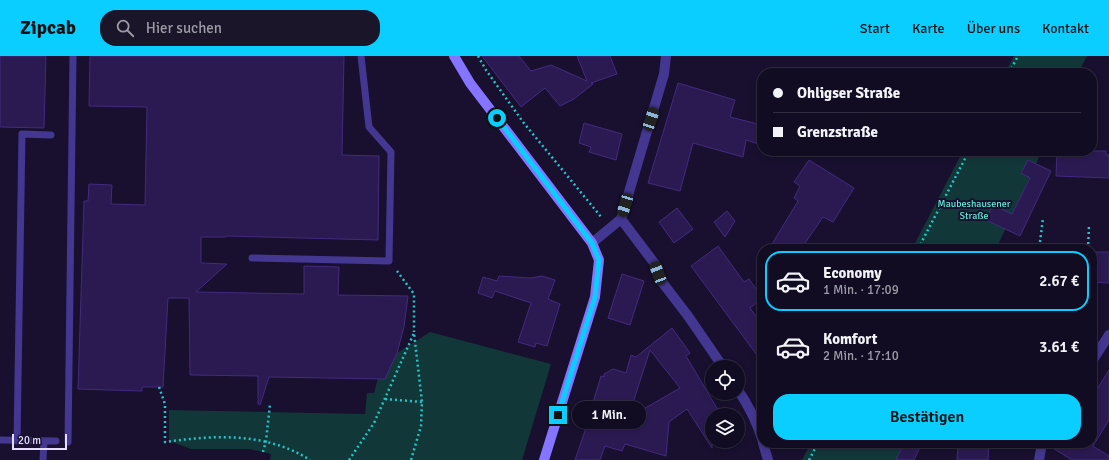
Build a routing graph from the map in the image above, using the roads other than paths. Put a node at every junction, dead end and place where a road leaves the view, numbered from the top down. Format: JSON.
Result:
{"nodes":[{"id":1,"x":73,"y":56,"type":"edge"},
{"id":2,"x":361,"y":56,"type":"edge"},
{"id":3,"x":454,"y":56,"type":"edge"},
{"id":4,"x":666,"y":56,"type":"edge"},
{"id":5,"x":51,"y":135,"type":"dead end"},
{"id":6,"x":621,"y":219,"type":"junction"},
{"id":7,"x":592,"y":243,"type":"junction"},
{"id":8,"x":252,"y":258,"type":"dead end"},
{"id":9,"x":1109,"y":335,"type":"edge"},
{"id":10,"x":1097,"y":353,"type":"edge"},
{"id":11,"x":718,"y":360,"type":"edge"},
{"id":12,"x":745,"y":400,"type":"edge"},
{"id":13,"x":757,"y":426,"type":"edge"},
{"id":14,"x":0,"y":440,"type":"edge"},
{"id":15,"x":17,"y":440,"type":"junction"},
{"id":16,"x":44,"y":441,"type":"junction"},
{"id":17,"x":56,"y":441,"type":"dead end"},
{"id":18,"x":68,"y":442,"type":"dead end"},
{"id":19,"x":764,"y":448,"type":"edge"},
{"id":20,"x":1041,"y":448,"type":"edge"},
{"id":21,"x":43,"y":460,"type":"edge"},
{"id":22,"x":544,"y":460,"type":"edge"},
{"id":23,"x":768,"y":460,"type":"edge"},
{"id":24,"x":1039,"y":460,"type":"edge"}],
"edges":[{"from":1,"to":18,"type":"lane"},
{"from":2,"to":8,"type":"lane"},
{"from":3,"to":7,"type":"main road"},
{"from":4,"to":6,"type":"street"},
{"from":5,"to":15,"type":"lane"},
{"from":6,"to":7,"type":"street"},
{"from":6,"to":11,"type":"street"},
{"from":7,"to":22,"type":"main road"},
{"from":9,"to":10,"type":"street"},
{"from":12,"to":13,"type":"street"},
{"from":14,"to":15,"type":"lane"},
{"from":15,"to":16,"type":"lane"},
{"from":16,"to":17,"type":"lane"},
{"from":16,"to":21,"type":"lane"},
{"from":19,"to":23,"type":"street"},
{"from":20,"to":24,"type":"street"}]}
